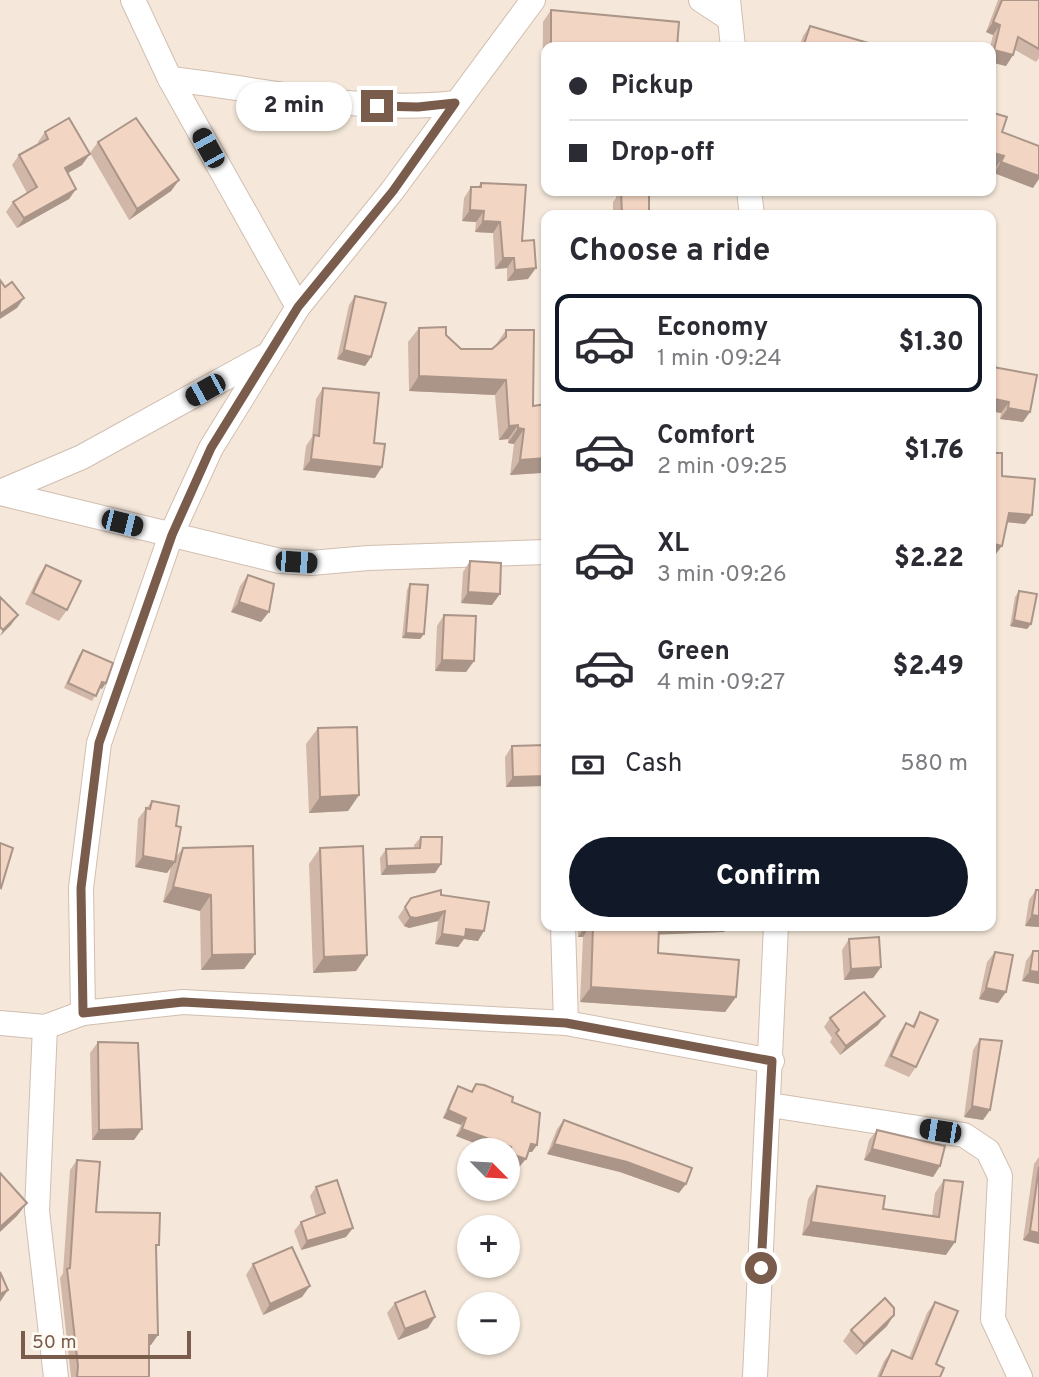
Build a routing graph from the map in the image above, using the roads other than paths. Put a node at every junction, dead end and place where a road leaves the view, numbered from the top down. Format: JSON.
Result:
{"nodes":[{"id":1,"x":133,"y":0,"type":"edge"},
{"id":2,"x":533,"y":0,"type":"edge"},
{"id":3,"x":701,"y":0,"type":"edge"},
{"id":4,"x":729,"y":9,"type":"edge"},
{"id":5,"x":732,"y":42,"type":"edge"},
{"id":6,"x":170,"y":79,"type":"junction"},
{"id":7,"x":455,"y":103,"type":"junction"},
{"id":8,"x":298,"y":307,"type":"junction"},
{"id":9,"x":272,"y":352,"type":"junction"},
{"id":10,"x":0,"y":493,"type":"edge"},
{"id":11,"x":172,"y":535,"type":"junction"},
{"id":12,"x":541,"y":552,"type":"edge"},
{"id":13,"x":563,"y":931,"type":"edge"},
{"id":14,"x":776,"y":931,"type":"edge"},
{"id":15,"x":83,"y":1013,"type":"junction"},
{"id":16,"x":0,"y":1023,"type":"edge"},
{"id":17,"x":566,"y":1023,"type":"junction"},
{"id":18,"x":45,"y":1027,"type":"junction"},
{"id":19,"x":772,"y":1061,"type":"junction"},
{"id":20,"x":770,"y":1105,"type":"junction"},
{"id":21,"x":56,"y":1377,"type":"edge"},
{"id":22,"x":755,"y":1377,"type":"edge"},
{"id":23,"x":1020,"y":1377,"type":"edge"}],
"edges":[{"from":1,"to":6,"type":"street"},
{"from":2,"to":7,"type":"street"},
{"from":3,"to":4,"type":"street"},
{"from":4,"to":5,"type":"street"},
{"from":6,"to":7,"type":"street"},
{"from":6,"to":8,"type":"street"},
{"from":7,"to":8,"type":"street"},
{"from":8,"to":9,"type":"street"},
{"from":9,"to":10,"type":"street"},
{"from":9,"to":11,"type":"street"},
{"from":10,"to":11,"type":"street"},
{"from":11,"to":12,"type":"street"},
{"from":11,"to":15,"type":"street"},
{"from":13,"to":17,"type":"street"},
{"from":14,"to":19,"type":"street"},
{"from":15,"to":17,"type":"street"},
{"from":15,"to":18,"type":"street"},
{"from":16,"to":18,"type":"street"},
{"from":17,"to":19,"type":"street"},
{"from":18,"to":21,"type":"street"},
{"from":19,"to":20,"type":"street"},
{"from":20,"to":22,"type":"street"},
{"from":20,"to":23,"type":"street"}]}
